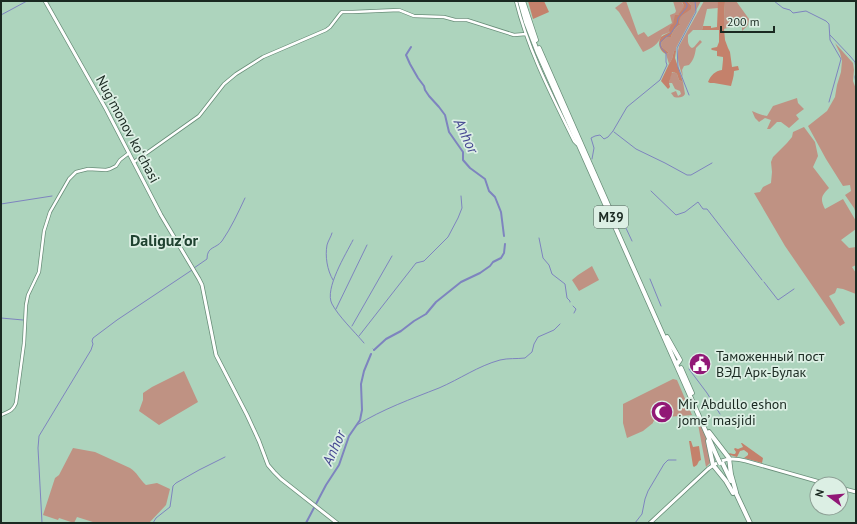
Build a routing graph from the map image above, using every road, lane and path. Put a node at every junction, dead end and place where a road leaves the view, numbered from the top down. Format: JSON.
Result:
{"nodes":[{"id":1,"x":45,"y":1,"type":"edge"},
{"id":2,"x":516,"y":1,"type":"edge"},
{"id":3,"x":522,"y":1,"type":"edge"},
{"id":4,"x":529,"y":29,"type":"junction"},
{"id":5,"x":526,"y":34,"type":"junction"},
{"id":6,"x":545,"y":74,"type":"junction"},
{"id":7,"x":560,"y":104,"type":"junction"},
{"id":8,"x":130,"y":153,"type":"junction"},
{"id":9,"x":134,"y":162,"type":"junction"},
{"id":10,"x":676,"y":361,"type":"junction"},
{"id":11,"x":1,"y":415,"type":"edge"},
{"id":12,"x":707,"y":432,"type":"junction"},
{"id":13,"x":730,"y":458,"type":"junction"},
{"id":14,"x":713,"y":465,"type":"junction"},
{"id":15,"x":809,"y":479,"type":"edge"},
{"id":16,"x":735,"y":493,"type":"junction"},
{"id":17,"x":337,"y":523,"type":"edge"},
{"id":18,"x":650,"y":523,"type":"edge"},
{"id":19,"x":749,"y":523,"type":"edge"}],
"edges":[{"from":1,"to":8,"type":"main road","name":"Nugʻmonov koʻchasi"},
{"from":2,"to":5,"type":"street","number":"M39"},
{"from":3,"to":4,"type":"highway","number":"M39"},
{"from":3,"to":7,"type":"highway","number":"M39"},
{"from":4,"to":5,"type":"highway"},
{"from":4,"to":6,"type":"highway","number":"M39"},
{"from":5,"to":6,"type":"street","number":"M39"},
{"from":5,"to":9,"type":"street"},
{"from":6,"to":7,"type":"highway","number":"M39"},
{"from":7,"to":10,"type":"highway","number":"M39"},
{"from":7,"to":10,"type":"highway","number":"M39"},
{"from":8,"to":9,"type":"main road","name":"Nugʻmonov koʻchasi"},
{"from":8,"to":11,"type":"street"},
{"from":9,"to":17,"type":"main road","name":"Nugʻmonov koʻchasi"},
{"from":10,"to":12,"type":"highway","number":"M39"},
{"from":12,"to":13,"type":"highway"},
{"from":12,"to":14,"type":"highway"},
{"from":12,"to":16,"type":"highway","number":"M39"},
{"from":13,"to":14,"type":"main road"},
{"from":13,"to":15,"type":"main road"},
{"from":13,"to":16,"type":"highway"},
{"from":14,"to":16,"type":"highway"},
{"from":14,"to":18,"type":"main road"},
{"from":16,"to":19,"type":"highway","number":"M39"}]}
